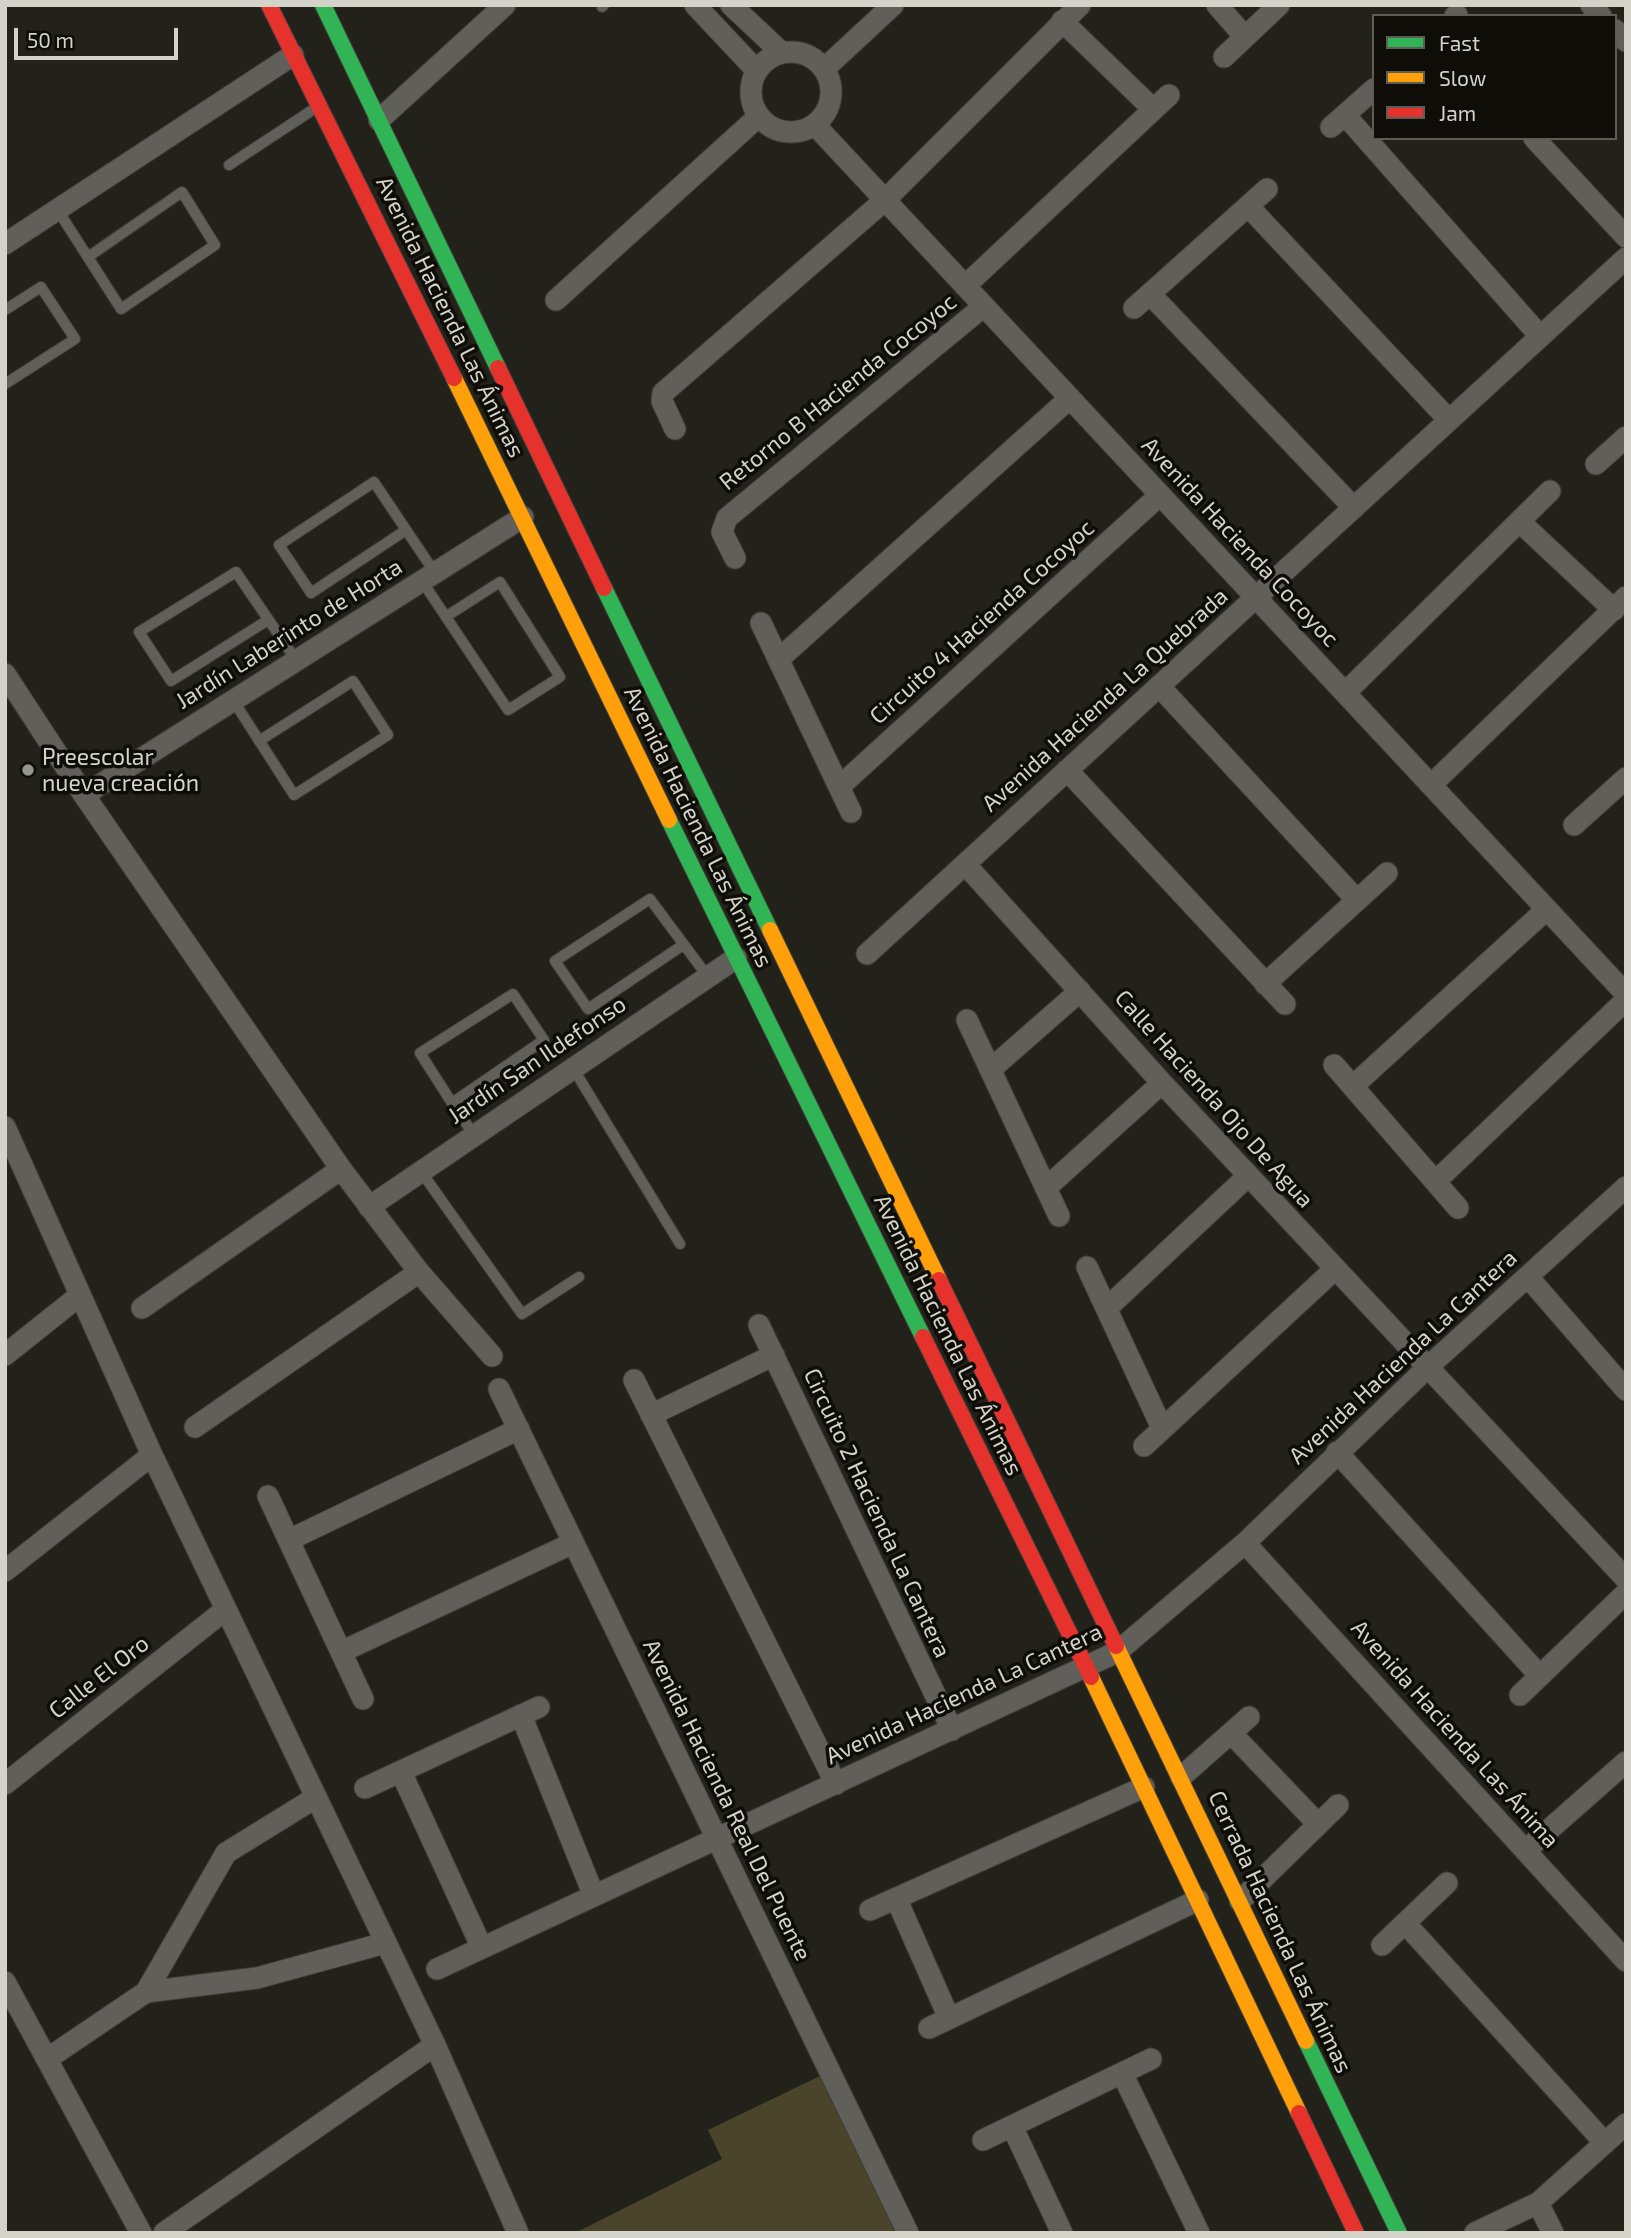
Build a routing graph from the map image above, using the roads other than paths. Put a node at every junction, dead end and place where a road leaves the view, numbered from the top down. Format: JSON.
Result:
{"nodes":[{"id":1,"x":268,"y":5,"type":"edge"},
{"id":2,"x":323,"y":5,"type":"edge"},
{"id":3,"x":505,"y":5,"type":"edge"},
{"id":4,"x":731,"y":5,"type":"edge"},
{"id":5,"x":893,"y":5,"type":"edge"},
{"id":6,"x":1080,"y":5,"type":"edge"},
{"id":7,"x":1217,"y":5,"type":"edge"},
{"id":8,"x":1279,"y":5,"type":"edge"},
{"id":9,"x":698,"y":6,"type":"edge"},
{"id":10,"x":1062,"y":21,"type":"junction"},
{"id":11,"x":1245,"y":37,"type":"junction"},
{"id":12,"x":782,"y":53,"type":"junction"},
{"id":13,"x":293,"y":55,"type":"junction"},
{"id":14,"x":1224,"y":57,"type":"dead end"},
{"id":15,"x":824,"y":69,"type":"junction"},
{"id":16,"x":757,"y":71,"type":"junction"},
{"id":17,"x":1372,"y":91,"type":"edge"},
{"id":18,"x":319,"y":105,"type":"junction"},
{"id":19,"x":759,"y":116,"type":"junction"},
{"id":20,"x":379,"y":120,"type":"junction"},
{"id":21,"x":815,"y":125,"type":"junction"},
{"id":22,"x":1536,"y":140,"type":"edge"},
{"id":23,"x":229,"y":165,"type":"dead end"},
{"id":24,"x":1267,"y":189,"type":"dead end"},
{"id":25,"x":885,"y":200,"type":"junction"},
{"id":26,"x":1248,"y":206,"type":"junction"},
{"id":27,"x":57,"y":209,"type":"junction"},
{"id":28,"x":1626,"y":237,"type":"edge"},
{"id":29,"x":5,"y":244,"type":"edge"},
{"id":30,"x":88,"y":257,"type":"junction"},
{"id":31,"x":1626,"y":258,"type":"edge"},
{"id":32,"x":965,"y":286,"type":"junction"},
{"id":33,"x":556,"y":300,"type":"dead end"},
{"id":34,"x":984,"y":306,"type":"junction"},
{"id":35,"x":5,"y":310,"type":"edge"},
{"id":36,"x":1540,"y":337,"type":"junction"},
{"id":37,"x":499,"y":371,"type":"junction"},
{"id":38,"x":5,"y":384,"type":"edge"},
{"id":39,"x":460,"y":389,"type":"junction"},
{"id":40,"x":1070,"y":398,"type":"junction"},
{"id":41,"x":1449,"y":420,"type":"junction"},
{"id":42,"x":675,"y":429,"type":"dead end"},
{"id":43,"x":1623,"y":443,"type":"edge"},
{"id":44,"x":1596,"y":464,"type":"dead end"},
{"id":45,"x":1550,"y":491,"type":"dead end"},
{"id":46,"x":1160,"y":495,"type":"junction"},
{"id":47,"x":1354,"y":508,"type":"junction"},
{"id":48,"x":523,"y":517,"type":"junction"},
{"id":49,"x":1520,"y":522,"type":"junction"},
{"id":50,"x":406,"y":530,"type":"junction"},
{"id":51,"x":735,"y":558,"type":"dead end"},
{"id":52,"x":428,"y":577,"type":"junction"},
{"id":53,"x":1256,"y":598,"type":"junction"},
{"id":54,"x":1620,"y":603,"type":"edge"},
{"id":55,"x":447,"y":616,"type":"junction"},
{"id":56,"x":268,"y":620,"type":"junction"},
{"id":57,"x":761,"y":623,"type":"dead end"},
{"id":58,"x":779,"y":659,"type":"junction"},
{"id":59,"x":296,"y":660,"type":"junction"},
{"id":60,"x":5,"y":674,"type":"edge"},
{"id":61,"x":1159,"y":686,"type":"junction"},
{"id":62,"x":1345,"y":693,"type":"junction"},
{"id":63,"x":233,"y":700,"type":"junction"},
{"id":64,"x":259,"y":741,"type":"junction"},
{"id":65,"x":1067,"y":770,"type":"junction"},
{"id":66,"x":1431,"y":785,"type":"junction"},
{"id":67,"x":839,"y":787,"type":"junction"},
{"id":68,"x":1621,"y":792,"type":"edge"},
{"id":69,"x":84,"y":795,"type":"junction"},
{"id":70,"x":851,"y":812,"type":"dead end"},
{"id":71,"x":1574,"y":825,"type":"dead end"},
{"id":72,"x":965,"y":864,"type":"junction"},
{"id":73,"x":1387,"y":873,"type":"dead end"},
{"id":74,"x":1356,"y":899,"type":"junction"},
{"id":75,"x":1547,"y":909,"type":"junction"},
{"id":76,"x":683,"y":945,"type":"junction"},
{"id":77,"x":867,"y":954,"type":"dead end"},
{"id":78,"x":736,"y":958,"type":"junction"},
{"id":79,"x":708,"y":977,"type":"junction"},
{"id":80,"x":1265,"y":984,"type":"junction"},
{"id":81,"x":1080,"y":991,"type":"junction"},
{"id":82,"x":1626,"y":994,"type":"edge"},
{"id":83,"x":1626,"y":1000,"type":"edge"},
{"id":84,"x":1284,"y":1004,"type":"dead end"},
{"id":85,"x":967,"y":1020,"type":"dead end"},
{"id":86,"x":1334,"y":1065,"type":"dead end"},
{"id":87,"x":573,"y":1068,"type":"junction"},
{"id":88,"x":991,"y":1069,"type":"junction"},
{"id":89,"x":1162,"y":1083,"type":"junction"},
{"id":90,"x":1353,"y":1086,"type":"junction"},
{"id":91,"x":452,"y":1103,"type":"junction"},
{"id":92,"x":474,"y":1135,"type":"junction"},
{"id":93,"x":8,"y":1140,"type":"edge"},
{"id":94,"x":341,"y":1169,"type":"junction"},
{"id":95,"x":420,"y":1170,"type":"junction"},
{"id":96,"x":1248,"y":1176,"type":"junction"},
{"id":97,"x":1436,"y":1181,"type":"junction"},
{"id":98,"x":1046,"y":1188,"type":"junction"},
{"id":99,"x":1626,"y":1188,"type":"edge"},
{"id":100,"x":369,"y":1207,"type":"junction"},
{"id":101,"x":1458,"y":1208,"type":"dead end"},
{"id":102,"x":1059,"y":1216,"type":"dead end"},
{"id":103,"x":680,"y":1244,"type":"dead end"},
{"id":104,"x":1087,"y":1268,"type":"dead end"},
{"id":105,"x":1335,"y":1269,"type":"junction"},
{"id":106,"x":419,"y":1272,"type":"junction"},
{"id":107,"x":579,"y":1276,"type":"dead end"},
{"id":108,"x":1528,"y":1277,"type":"junction"},
{"id":109,"x":79,"y":1296,"type":"junction"},
{"id":110,"x":142,"y":1308,"type":"dead end"},
{"id":111,"x":1107,"y":1308,"type":"junction"},
{"id":112,"x":759,"y":1325,"type":"dead end"},
{"id":113,"x":5,"y":1355,"type":"edge"},
{"id":114,"x":774,"y":1355,"type":"junction"},
{"id":115,"x":492,"y":1356,"type":"dead end"},
{"id":116,"x":1429,"y":1366,"type":"junction"},
{"id":117,"x":634,"y":1380,"type":"dead end"},
{"id":118,"x":499,"y":1389,"type":"dead end"},
{"id":119,"x":1626,"y":1390,"type":"edge"},
{"id":120,"x":651,"y":1415,"type":"junction"},
{"id":121,"x":195,"y":1427,"type":"dead end"},
{"id":122,"x":1163,"y":1428,"type":"junction"},
{"id":123,"x":519,"y":1429,"type":"junction"},
{"id":124,"x":1144,"y":1446,"type":"dead end"},
{"id":125,"x":1337,"y":1452,"type":"junction"},
{"id":126,"x":152,"y":1455,"type":"junction"},
{"id":127,"x":268,"y":1496,"type":"dead end"},
{"id":128,"x":289,"y":1540,"type":"junction"},
{"id":129,"x":573,"y":1543,"type":"junction"},
{"id":130,"x":1245,"y":1543,"type":"junction"},
{"id":131,"x":5,"y":1572,"type":"edge"},
{"id":132,"x":1626,"y":1579,"type":"edge"},
{"id":133,"x":1626,"y":1593,"type":"edge"},
{"id":134,"x":225,"y":1610,"type":"junction"},
{"id":135,"x":341,"y":1653,"type":"junction"},
{"id":136,"x":1117,"y":1653,"type":"junction"},
{"id":137,"x":1087,"y":1668,"type":"junction"},
{"id":138,"x":1540,"y":1676,"type":"junction"},
{"id":139,"x":1520,"y":1695,"type":"dead end"},
{"id":140,"x":363,"y":1699,"type":"dead end"},
{"id":141,"x":1249,"y":1717,"type":"dead end"},
{"id":142,"x":951,"y":1730,"type":"junction"},
{"id":143,"x":1231,"y":1733,"type":"junction"},
{"id":144,"x":1626,"y":1762,"type":"edge"},
{"id":145,"x":401,"y":1772,"type":"junction"},
{"id":146,"x":1181,"y":1777,"type":"junction"},
{"id":147,"x":5,"y":1784,"type":"edge"},
{"id":148,"x":836,"y":1784,"type":"junction"},
{"id":149,"x":1143,"y":1787,"type":"junction"},
{"id":150,"x":365,"y":1788,"type":"dead end"},
{"id":151,"x":315,"y":1798,"type":"junction"},
{"id":152,"x":1338,"y":1805,"type":"dead end"},
{"id":153,"x":1318,"y":1824,"type":"junction"},
{"id":154,"x":716,"y":1840,"type":"junction"},
{"id":155,"x":1526,"y":1850,"type":"junction"},
{"id":156,"x":1447,"y":1883,"type":"dead end"},
{"id":157,"x":594,"y":1896,"type":"junction"},
{"id":158,"x":896,"y":1898,"type":"junction"},
{"id":159,"x":1198,"y":1900,"type":"junction"},
{"id":160,"x":1240,"y":1900,"type":"junction"},
{"id":161,"x":870,"y":1910,"type":"dead end"},
{"id":162,"x":1405,"y":1923,"type":"junction"},
{"id":163,"x":385,"y":1943,"type":"junction"},
{"id":164,"x":1382,"y":1945,"type":"dead end"},
{"id":165,"x":1621,"y":1946,"type":"edge"},
{"id":166,"x":482,"y":1948,"type":"junction"},
{"id":167,"x":437,"y":1969,"type":"dead end"},
{"id":168,"x":5,"y":1982,"type":"edge"},
{"id":169,"x":146,"y":1993,"type":"junction"},
{"id":170,"x":949,"y":2018,"type":"junction"},
{"id":171,"x":929,"y":2028,"type":"dead end"},
{"id":172,"x":435,"y":2045,"type":"junction"},
{"id":173,"x":47,"y":2059,"type":"junction"},
{"id":174,"x":1152,"y":2059,"type":"dead end"},
{"id":175,"x":1122,"y":2073,"type":"junction"},
{"id":176,"x":1626,"y":2124,"type":"edge"},
{"id":177,"x":1012,"y":2126,"type":"junction"},
{"id":178,"x":983,"y":2140,"type":"dead end"},
{"id":179,"x":1605,"y":2143,"type":"junction"},
{"id":180,"x":1538,"y":2203,"type":"junction"},
{"id":181,"x":141,"y":2233,"type":"edge"},
{"id":182,"x":164,"y":2233,"type":"edge"},
{"id":183,"x":518,"y":2233,"type":"edge"},
{"id":184,"x":908,"y":2233,"type":"edge"},
{"id":185,"x":1062,"y":2233,"type":"edge"},
{"id":186,"x":1199,"y":2233,"type":"edge"},
{"id":187,"x":1356,"y":2233,"type":"edge"},
{"id":188,"x":1399,"y":2233,"type":"edge"},
{"id":189,"x":1475,"y":2233,"type":"edge"},
{"id":190,"x":1553,"y":2233,"type":"edge"}],
"edges":[{"from":1,"to":13,"type":"street","name":"Avenida Hacienda Las Ánimas"},
{"from":2,"to":20,"type":"street","name":"Avenida Hacienda Las Ánimas"},
{"from":3,"to":20,"type":"street"},
{"from":4,"to":12,"type":"street"},
{"from":5,"to":15,"type":"street"},
{"from":6,"to":10,"type":"street"},
{"from":7,"to":11,"type":"street"},
{"from":8,"to":11,"type":"street"},
{"from":9,"to":16,"type":"street"},
{"from":10,"to":25,"type":"street"},
{"from":10,"to":32,"type":"street"},
{"from":11,"to":14,"type":"street"},
{"from":12,"to":15,"type":"street"},
{"from":12,"to":16,"type":"street"},
{"from":13,"to":18,"type":"street","name":"Avenida Hacienda Las Ánimas"},
{"from":13,"to":27,"type":"street"},
{"from":15,"to":21,"type":"street"},
{"from":16,"to":19,"type":"street"},
{"from":17,"to":36,"type":"street"},
{"from":18,"to":23,"type":"lane"},
{"from":18,"to":39,"type":"street","name":"Avenida Hacienda Las Ánimas"},
{"from":19,"to":21,"type":"street"},
{"from":19,"to":33,"type":"street"},
{"from":20,"to":37,"type":"street","name":"Avenida Hacienda Las Ánimas"},
{"from":21,"to":25,"type":"street","name":"Avenida Hacienda Cocoyoc"},
{"from":22,"to":28,"type":"street"},
{"from":24,"to":26,"type":"street"},
{"from":25,"to":32,"type":"street","name":"Avenida Hacienda Cocoyoc"},
{"from":25,"to":42,"type":"street"},
{"from":26,"to":41,"type":"street"},
{"from":26,"to":47,"type":"street"},
{"from":27,"to":29,"type":"street"},
{"from":27,"to":30,"type":"lane"},
{"from":30,"to":30,"type":"lane"},
{"from":31,"to":36,"type":"street","name":"Avenida Hacienda La Quebrada"},
{"from":32,"to":34,"type":"street","name":"Avenida Hacienda Cocoyoc"},
{"from":34,"to":40,"type":"street","name":"Avenida Hacienda Cocoyoc"},
{"from":34,"to":51,"type":"street","name":"Retorno B Hacienda Cocoyoc"},
{"from":35,"to":38,"type":"lane"},
{"from":36,"to":41,"type":"street","name":"Avenida Hacienda La Quebrada"},
{"from":37,"to":39,"type":"street"},
{"from":37,"to":136,"type":"street","name":"Avenida Hacienda Las Ánimas"},
{"from":39,"to":48,"type":"street","name":"Avenida Hacienda Las Ánimas"},
{"from":40,"to":46,"type":"street","name":"Avenida Hacienda Cocoyoc"},
{"from":40,"to":58,"type":"street"},
{"from":41,"to":47,"type":"street","name":"Avenida Hacienda La Quebrada"},
{"from":43,"to":44,"type":"street"},
{"from":45,"to":49,"type":"street"},
{"from":46,"to":53,"type":"street","name":"Avenida Hacienda Cocoyoc"},
{"from":46,"to":67,"type":"street","name":"Circuito 4 Hacienda Cocoyoc"},
{"from":47,"to":53,"type":"street","name":"Avenida Hacienda La Quebrada"},
{"from":48,"to":52,"type":"street","name":"Jardín Laberinto de Horta"},
{"from":48,"to":78,"type":"street","name":"Avenida Hacienda Las Ánimas"},
{"from":49,"to":54,"type":"street"},
{"from":49,"to":62,"type":"street"},
{"from":50,"to":50,"type":"lane"},
{"from":50,"to":52,"type":"lane"},
{"from":52,"to":55,"type":"lane"},
{"from":52,"to":59,"type":"street","name":"Jardín Laberinto de Horta"},
{"from":53,"to":61,"type":"street","name":"Avenida Hacienda La Quebrada"},
{"from":53,"to":62,"type":"street","name":"Avenida Hacienda Cocoyoc"},
{"from":54,"to":66,"type":"street"},
{"from":55,"to":55,"type":"lane"},
{"from":56,"to":56,"type":"lane"},
{"from":56,"to":59,"type":"lane"},
{"from":57,"to":58,"type":"street"},
{"from":58,"to":67,"type":"street"},
{"from":59,"to":63,"type":"street","name":"Jardín Laberinto de Horta"},
{"from":60,"to":69,"type":"street"},
{"from":61,"to":65,"type":"street","name":"Avenida Hacienda La Quebrada"},
{"from":61,"to":74,"type":"street"},
{"from":62,"to":66,"type":"street","name":"Avenida Hacienda Cocoyoc"},
{"from":63,"to":64,"type":"lane"},
{"from":63,"to":69,"type":"street","name":"Jardín Laberinto de Horta"},
{"from":64,"to":64,"type":"lane"},
{"from":65,"to":72,"type":"street","name":"Avenida Hacienda La Quebrada"},
{"from":65,"to":80,"type":"street"},
{"from":66,"to":75,"type":"street","name":"Avenida Hacienda Cocoyoc"},
{"from":67,"to":70,"type":"street"},
{"from":68,"to":71,"type":"street"},
{"from":69,"to":94,"type":"street"},
{"from":72,"to":77,"type":"street","name":"Avenida Hacienda La Quebrada"},
{"from":72,"to":81,"type":"street","name":"Calle Hacienda Ojo De Agua"},
{"from":73,"to":74,"type":"street"},
{"from":74,"to":80,"type":"street"},
{"from":75,"to":82,"type":"street","name":"Avenida Hacienda Cocoyoc"},
{"from":75,"to":90,"type":"street"},
{"from":76,"to":76,"type":"lane"},
{"from":76,"to":79,"type":"lane"},
{"from":78,"to":79,"type":"street","name":"Jardín San Ildefonso"},
{"from":78,"to":137,"type":"street","name":"Avenida Hacienda Las Ánimas"},
{"from":79,"to":87,"type":"street","name":"Jardín San Ildefonso"},
{"from":80,"to":84,"type":"street"},
{"from":81,"to":88,"type":"street"},
{"from":81,"to":89,"type":"street","name":"Calle Hacienda Ojo De Agua"},
{"from":83,"to":97,"type":"street"},
{"from":85,"to":88,"type":"street"},
{"from":86,"to":90,"type":"street"},
{"from":87,"to":92,"type":"street","name":"Jardín San Ildefonso"},
{"from":87,"to":103,"type":"lane"},
{"from":88,"to":98,"type":"street"},
{"from":89,"to":96,"type":"street","name":"Calle Hacienda Ojo De Agua"},
{"from":89,"to":98,"type":"street"},
{"from":90,"to":97,"type":"street"},
{"from":91,"to":91,"type":"lane"},
{"from":91,"to":92,"type":"lane"},
{"from":92,"to":95,"type":"street","name":"Jardín San Ildefonso"},
{"from":93,"to":109,"type":"street"},
{"from":94,"to":100,"type":"street"},
{"from":94,"to":110,"type":"street"},
{"from":95,"to":100,"type":"street","name":"Jardín San Ildefonso"},
{"from":95,"to":107,"type":"lane"},
{"from":96,"to":105,"type":"street","name":"Calle Hacienda Ojo De Agua"},
{"from":96,"to":111,"type":"street"},
{"from":97,"to":101,"type":"street"},
{"from":98,"to":102,"type":"street"},
{"from":99,"to":108,"type":"street","name":"Avenida Hacienda La Cantera"},
{"from":100,"to":106,"type":"street"},
{"from":104,"to":111,"type":"street"},
{"from":105,"to":116,"type":"street","name":"Calle Hacienda Ojo De Agua"},
{"from":105,"to":122,"type":"street"},
{"from":106,"to":115,"type":"street"},
{"from":106,"to":121,"type":"street"},
{"from":108,"to":116,"type":"street","name":"Avenida Hacienda La Cantera"},
{"from":108,"to":119,"type":"street"},
{"from":109,"to":113,"type":"street"},
{"from":109,"to":126,"type":"street"},
{"from":111,"to":122,"type":"street"},
{"from":112,"to":114,"type":"street","name":"Circuito 2 Hacienda La Cantera"},
{"from":114,"to":120,"type":"street","name":"Circuito 2 Hacienda La Cantera"},
{"from":114,"to":142,"type":"street","name":"Circuito 2 Hacienda La Cantera"},
{"from":116,"to":125,"type":"street","name":"Avenida Hacienda La Cantera"},
{"from":116,"to":132,"type":"street","name":"Calle Hacienda Ojo De Agua"},
{"from":117,"to":120,"type":"street"},
{"from":118,"to":123,"type":"street","name":"Avenida Hacienda Real Del Puente"},
{"from":120,"to":148,"type":"street"},
{"from":122,"to":124,"type":"street"},
{"from":123,"to":128,"type":"street"},
{"from":123,"to":129,"type":"street","name":"Avenida Hacienda Real Del Puente"},
{"from":125,"to":130,"type":"street","name":"Avenida Hacienda La Cantera"},
{"from":125,"to":138,"type":"street"},
{"from":126,"to":131,"type":"street"},
{"from":126,"to":134,"type":"street"},
{"from":127,"to":128,"type":"street"},
{"from":128,"to":135,"type":"street"},
{"from":129,"to":135,"type":"street"},
{"from":129,"to":154,"type":"street","name":"Avenida Hacienda Real Del Puente"},
{"from":130,"to":136,"type":"street","name":"Avenida Hacienda La Cantera"},
{"from":130,"to":155,"type":"street","name":"Avenida Hacienda Las Ánima"},
{"from":133,"to":138,"type":"street"},
{"from":134,"to":147,"type":"street","name":"Calle El Oro"},
{"from":134,"to":151,"type":"street"},
{"from":135,"to":140,"type":"street"},
{"from":136,"to":137,"type":"street","name":"Avenida Hacienda La Cantera"},
{"from":136,"to":146,"type":"street","name":"Cerrada Hacienda Las Ánimas"},
{"from":137,"to":142,"type":"street","name":"Avenida Hacienda La Cantera"},
{"from":137,"to":149,"type":"street"},
{"from":138,"to":139,"type":"street"},
{"from":141,"to":143,"type":"street"},
{"from":142,"to":148,"type":"street","name":"Avenida Hacienda La Cantera"},
{"from":143,"to":146,"type":"street"},
{"from":143,"to":153,"type":"street"},
{"from":144,"to":155,"type":"street"},
{"from":145,"to":150,"type":"street"},
{"from":145,"to":157,"type":"street"},
{"from":145,"to":166,"type":"street"},
{"from":146,"to":160,"type":"street","name":"Cerrada Hacienda Las Ánimas"},
{"from":148,"to":154,"type":"street","name":"Avenida Hacienda La Cantera"},
{"from":149,"to":158,"type":"street"},
{"from":149,"to":159,"type":"street"},
{"from":151,"to":163,"type":"street"},
{"from":151,"to":169,"type":"street"},
{"from":152,"to":153,"type":"street"},
{"from":153,"to":160,"type":"street"},
{"from":154,"to":157,"type":"street","name":"Avenida Hacienda La Cantera"},
{"from":154,"to":184,"type":"street","name":"Avenida Hacienda Real Del Puente"},
{"from":155,"to":165,"type":"street","name":"Avenida Hacienda Las Ánima"},
{"from":156,"to":162,"type":"street"},
{"from":157,"to":166,"type":"street","name":"Avenida Hacienda La Cantera"},
{"from":158,"to":161,"type":"street"},
{"from":158,"to":170,"type":"street"},
{"from":159,"to":170,"type":"street"},
{"from":159,"to":187,"type":"street"},
{"from":160,"to":188,"type":"street","name":"Cerrada Hacienda Las Ánimas"},
{"from":162,"to":164,"type":"street"},
{"from":162,"to":179,"type":"street"},
{"from":163,"to":169,"type":"street"},
{"from":163,"to":172,"type":"street"},
{"from":166,"to":167,"type":"street","name":"Avenida Hacienda La Cantera"},
{"from":168,"to":173,"type":"street"},
{"from":169,"to":173,"type":"street"},
{"from":170,"to":171,"type":"street"},
{"from":172,"to":182,"type":"street"},
{"from":172,"to":183,"type":"street"},
{"from":173,"to":181,"type":"street"},
{"from":174,"to":175,"type":"street"},
{"from":175,"to":177,"type":"street"},
{"from":175,"to":186,"type":"street"},
{"from":176,"to":179,"type":"street"},
{"from":177,"to":178,"type":"street"},
{"from":177,"to":185,"type":"street"},
{"from":179,"to":180,"type":"street"},
{"from":180,"to":189,"type":"street"},
{"from":180,"to":190,"type":"street"}]}
